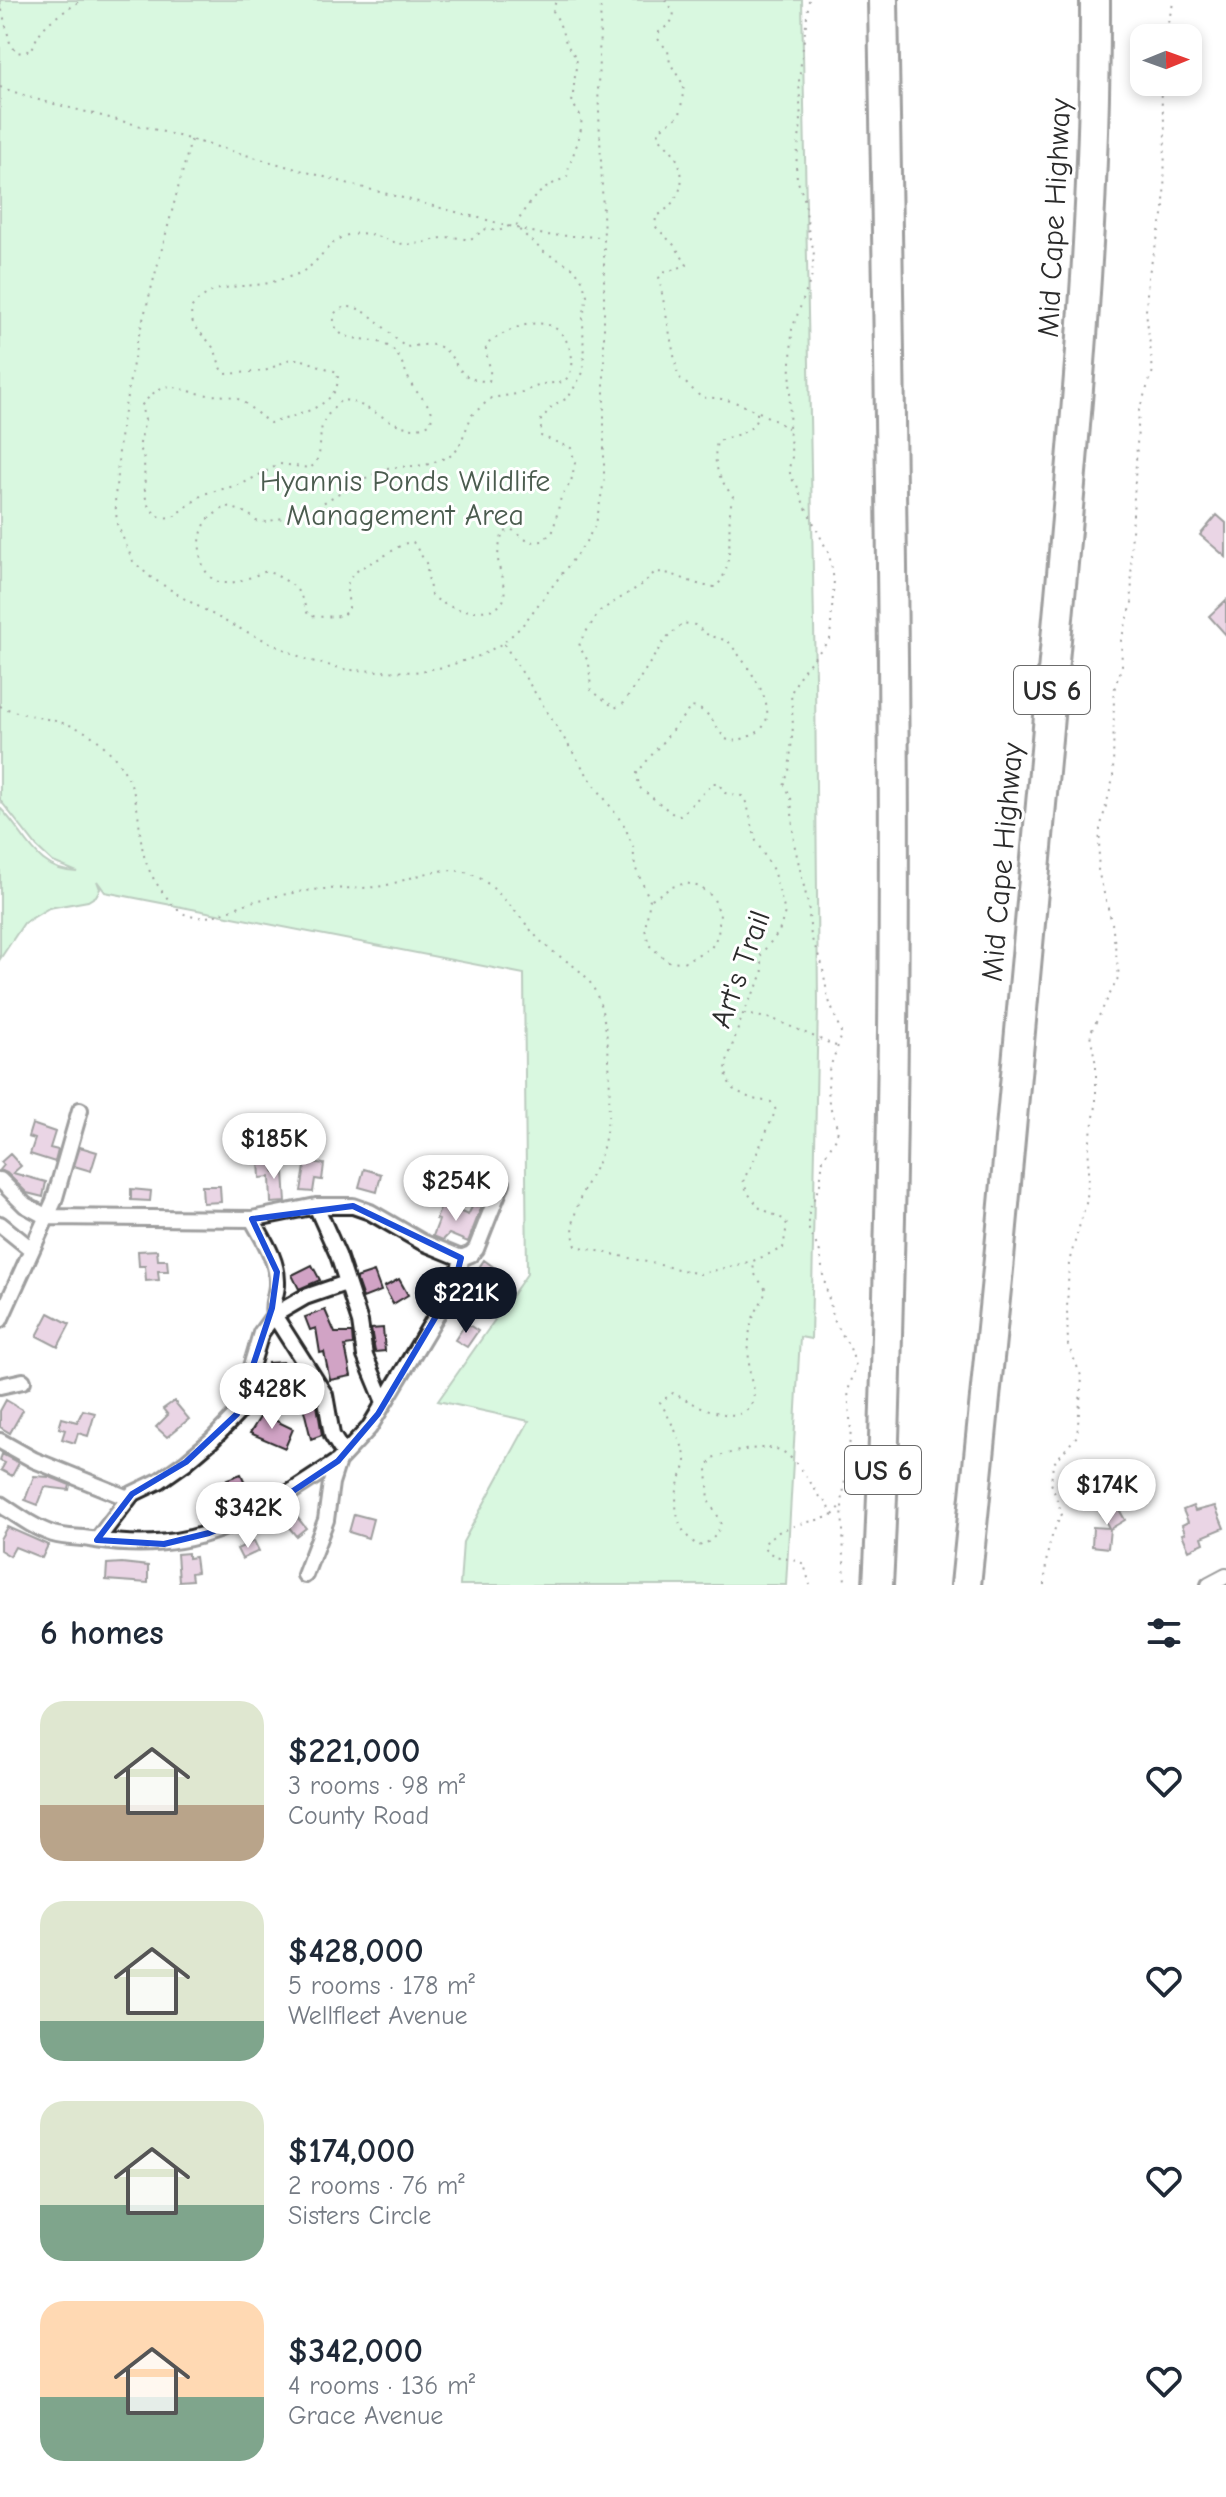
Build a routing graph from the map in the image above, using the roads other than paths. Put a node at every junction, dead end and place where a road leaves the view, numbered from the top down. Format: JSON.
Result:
{"nodes":[{"id":1,"x":883,"y":0,"type":"edge"},
{"id":2,"x":1095,"y":0,"type":"edge"},
{"id":3,"x":80,"y":1110,"type":"dead end"},
{"id":4,"x":0,"y":1180,"type":"edge"},
{"id":5,"x":502,"y":1183,"type":"dead end"},
{"id":6,"x":316,"y":1206,"type":"junction"},
{"id":7,"x":47,"y":1217,"type":"junction"},
{"id":8,"x":252,"y":1219,"type":"junction"},
{"id":9,"x":0,"y":1224,"type":"edge"},
{"id":10,"x":31,"y":1249,"type":"junction"},
{"id":11,"x":461,"y":1258,"type":"junction"},
{"id":12,"x":346,"y":1283,"type":"junction"},
{"id":13,"x":274,"y":1315,"type":"junction"},
{"id":14,"x":0,"y":1320,"type":"edge"},
{"id":15,"x":23,"y":1381,"type":"dead end"},
{"id":16,"x":0,"y":1386,"type":"edge"},
{"id":17,"x":384,"y":1402,"type":"junction"},
{"id":18,"x":0,"y":1441,"type":"edge"},
{"id":19,"x":341,"y":1458,"type":"junction"},
{"id":20,"x":128,"y":1498,"type":"junction"},
{"id":21,"x":0,"y":1504,"type":"edge"},
{"id":22,"x":97,"y":1540,"type":"junction"},
{"id":23,"x":305,"y":1575,"type":"dead end"},
{"id":24,"x":1226,"y":1576,"type":"edge"},
{"id":25,"x":878,"y":1585,"type":"edge"},
{"id":26,"x":966,"y":1585,"type":"edge"},
{"id":27,"x":1209,"y":1585,"type":"edge"}],
"edges":[{"from":1,"to":25,"type":"highway","number":"US 6"},
{"from":2,"to":26,"type":"highway","name":"Mid Cape Highway","number":"US 6"},
{"from":3,"to":7,"type":"street"},
{"from":4,"to":7,"type":"street"},
{"from":5,"to":11,"type":"street"},
{"from":6,"to":8,"type":"street"},
{"from":6,"to":11,"type":"street"},
{"from":6,"to":12,"type":"street"},
{"from":7,"to":8,"type":"street"},
{"from":7,"to":10,"type":"street"},
{"from":8,"to":13,"type":"street"},
{"from":9,"to":10,"type":"street"},
{"from":10,"to":14,"type":"street"},
{"from":11,"to":17,"type":"street"},
{"from":12,"to":13,"type":"street"},
{"from":12,"to":17,"type":"street"},
{"from":13,"to":19,"type":"street"},
{"from":13,"to":20,"type":"street"},
{"from":15,"to":16,"type":"street"},
{"from":17,"to":19,"type":"street"},
{"from":18,"to":20,"type":"street"},
{"from":19,"to":22,"type":"street"},
{"from":19,"to":23,"type":"street"},
{"from":20,"to":22,"type":"street"},
{"from":21,"to":22,"type":"street"},
{"from":24,"to":27,"type":"street"}]}
